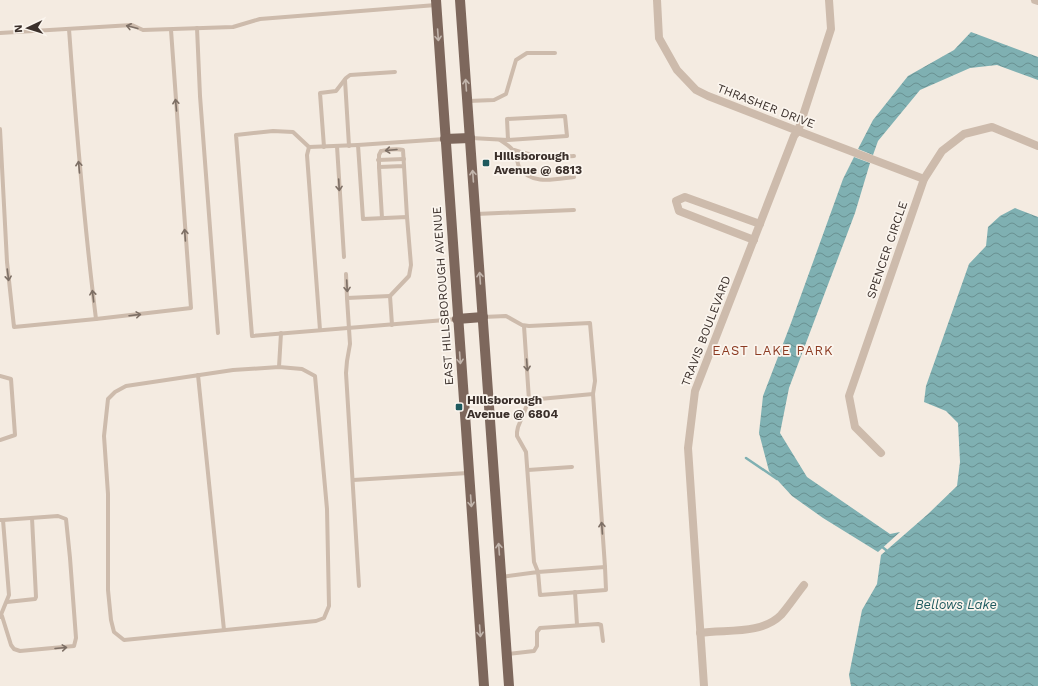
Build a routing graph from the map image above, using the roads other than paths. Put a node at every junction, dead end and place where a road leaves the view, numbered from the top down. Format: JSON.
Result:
{"nodes":[{"id":1,"x":460,"y":0,"type":"edge"},
{"id":2,"x":657,"y":0,"type":"edge"},
{"id":3,"x":829,"y":0,"type":"edge"},
{"id":4,"x":1035,"y":0,"type":"edge"},
{"id":5,"x":1038,"y":1,"type":"edge"},
{"id":6,"x":436,"y":3,"type":"edge"},
{"id":7,"x":197,"y":28,"type":"junction"},
{"id":8,"x":69,"y":29,"type":"junction"},
{"id":9,"x":171,"y":30,"type":"junction"},
{"id":10,"x":0,"y":33,"type":"edge"},
{"id":11,"x":555,"y":53,"type":"dead end"},
{"id":12,"x":395,"y":72,"type":"dead end"},
{"id":13,"x":345,"y":80,"type":"junction"},
{"id":14,"x":468,"y":101,"type":"junction"},
{"id":15,"x":0,"y":129,"type":"edge"},
{"id":16,"x":798,"y":131,"type":"junction"},
{"id":17,"x":470,"y":138,"type":"junction"},
{"id":18,"x":445,"y":139,"type":"junction"},
{"id":19,"x":500,"y":140,"type":"junction"},
{"id":20,"x":508,"y":140,"type":"junction"},
{"id":21,"x":358,"y":145,"type":"junction"},
{"id":22,"x":337,"y":146,"type":"junction"},
{"id":23,"x":349,"y":146,"type":"junction"},
{"id":24,"x":1038,"y":146,"type":"edge"},
{"id":25,"x":309,"y":147,"type":"junction"},
{"id":26,"x":324,"y":147,"type":"junction"},
{"id":27,"x":514,"y":150,"type":"junction"},
{"id":28,"x":574,"y":156,"type":"dead end"},
{"id":29,"x":404,"y":159,"type":"junction"},
{"id":30,"x":378,"y":160,"type":"junction"},
{"id":31,"x":404,"y":166,"type":"junction"},
{"id":32,"x":379,"y":167,"type":"junction"},
{"id":33,"x":574,"y":177,"type":"dead end"},
{"id":34,"x":924,"y":179,"type":"junction"},
{"id":35,"x":574,"y":210,"type":"dead end"},
{"id":36,"x":475,"y":214,"type":"junction"},
{"id":37,"x":407,"y":217,"type":"junction"},
{"id":38,"x":382,"y":218,"type":"junction"},
{"id":39,"x":760,"y":224,"type":"junction"},
{"id":40,"x":754,"y":240,"type":"junction"},
{"id":41,"x":344,"y":257,"type":"dead end"},
{"id":42,"x":346,"y":274,"type":"dead end"},
{"id":43,"x":390,"y":296,"type":"junction"},
{"id":44,"x":347,"y":298,"type":"junction"},
{"id":45,"x":483,"y":317,"type":"junction"},
{"id":46,"x":96,"y":319,"type":"junction"},
{"id":47,"x":457,"y":319,"type":"junction"},
{"id":48,"x":392,"y":325,"type":"junction"},
{"id":49,"x":524,"y":326,"type":"junction"},
{"id":50,"x":348,"y":328,"type":"junction"},
{"id":51,"x":320,"y":330,"type":"junction"},
{"id":52,"x":218,"y":333,"type":"dead end"},
{"id":53,"x":281,"y":333,"type":"junction"},
{"id":54,"x":279,"y":367,"type":"junction"},
{"id":55,"x":0,"y":376,"type":"edge"},
{"id":56,"x":198,"y":376,"type":"junction"},
{"id":57,"x":592,"y":394,"type":"junction"},
{"id":58,"x":529,"y":400,"type":"junction"},
{"id":59,"x":0,"y":440,"type":"edge"},
{"id":60,"x":881,"y":453,"type":"dead end"},
{"id":61,"x":572,"y":467,"type":"dead end"},
{"id":62,"x":528,"y":470,"type":"junction"},
{"id":63,"x":469,"y":473,"type":"junction"},
{"id":64,"x":353,"y":480,"type":"junction"},
{"id":65,"x":32,"y":518,"type":"junction"},
{"id":66,"x":1,"y":520,"type":"edge"},
{"id":67,"x":605,"y":567,"type":"junction"},
{"id":68,"x":538,"y":572,"type":"junction"},
{"id":69,"x":501,"y":577,"type":"junction"},
{"id":70,"x":804,"y":585,"type":"dead end"},
{"id":71,"x":359,"y":586,"type":"dead end"},
{"id":72,"x":575,"y":592,"type":"junction"},
{"id":73,"x":6,"y":602,"type":"junction"},
{"id":74,"x":1,"y":617,"type":"edge"},
{"id":75,"x":577,"y":625,"type":"junction"},
{"id":76,"x":224,"y":630,"type":"junction"},
{"id":77,"x":700,"y":633,"type":"junction"},
{"id":78,"x":603,"y":642,"type":"dead end"},
{"id":79,"x":506,"y":654,"type":"junction"},
{"id":80,"x":484,"y":686,"type":"edge"},
{"id":81,"x":509,"y":686,"type":"edge"},
{"id":82,"x":704,"y":686,"type":"edge"}],
"edges":[{"from":14,"to":1,"type":"main road","one_way":true},
{"from":2,"to":16,"type":"street","name":"THRASHER DRIVE"},
{"from":3,"to":16,"type":"street","name":"TRAVIS BOULEVARD"},
{"from":4,"to":5,"type":"street"},
{"from":6,"to":7,"type":"lane"},
{"from":6,"to":18,"type":"main road","name":"EAST HILLSBOROUGH AVENUE","one_way":true},
{"from":7,"to":9,"type":"lane"},
{"from":7,"to":52,"type":"lane"},
{"from":9,"to":8,"type":"lane","one_way":true},
{"from":8,"to":10,"type":"lane"},
{"from":46,"to":8,"type":"lane","one_way":true},
{"from":46,"to":9,"type":"lane","one_way":true},
{"from":11,"to":14,"type":"lane"},
{"from":12,"to":13,"type":"lane"},
{"from":13,"to":23,"type":"lane"},
{"from":13,"to":26,"type":"lane"},
{"from":14,"to":17,"type":"main road"},
{"from":15,"to":46,"type":"lane","one_way":true},
{"from":16,"to":34,"type":"street","name":"THRASHER DRIVE"},
{"from":16,"to":39,"type":"street","name":"TRAVIS BOULEVARD"},
{"from":17,"to":18,"type":"main road"},
{"from":17,"to":19,"type":"lane"},
{"from":36,"to":17,"type":"main road","one_way":true},
{"from":18,"to":21,"type":"lane"},
{"from":18,"to":47,"type":"main road","name":"EAST HILLSBOROUGH AVENUE"},
{"from":19,"to":20,"type":"lane"},
{"from":19,"to":27,"type":"lane"},
{"from":20,"to":20,"type":"lane"},
{"from":21,"to":23,"type":"lane"},
{"from":21,"to":38,"type":"lane"},
{"from":22,"to":23,"type":"lane"},
{"from":22,"to":26,"type":"lane"},
{"from":22,"to":41,"type":"lane","one_way":true},
{"from":24,"to":34,"type":"street","name":"SPENCER CIRCLE"},
{"from":25,"to":26,"type":"lane"},
{"from":25,"to":51,"type":"lane"},
{"from":25,"to":53,"type":"lane"},
{"from":27,"to":28,"type":"lane"},
{"from":27,"to":33,"type":"lane"},
{"from":29,"to":30,"type":"lane"},
{"from":29,"to":30,"type":"lane","one_way":true},
{"from":29,"to":31,"type":"lane"},
{"from":30,"to":32,"type":"lane"},
{"from":31,"to":32,"type":"lane"},
{"from":31,"to":37,"type":"lane"},
{"from":32,"to":38,"type":"lane"},
{"from":34,"to":60,"type":"street","name":"SPENCER CIRCLE"},
{"from":35,"to":36,"type":"lane"},
{"from":45,"to":36,"type":"main road","one_way":true},
{"from":37,"to":38,"type":"lane"},
{"from":37,"to":43,"type":"lane"},
{"from":39,"to":40,"type":"street","name":"TRAVIS BOULEVARD"},
{"from":39,"to":40,"type":"street"},
{"from":40,"to":77,"type":"street","name":"TRAVIS BOULEVARD"},
{"from":42,"to":44,"type":"lane","one_way":true},
{"from":43,"to":44,"type":"lane"},
{"from":43,"to":48,"type":"lane"},
{"from":44,"to":50,"type":"lane"},
{"from":45,"to":47,"type":"main road"},
{"from":45,"to":49,"type":"lane"},
{"from":69,"to":45,"type":"main road","one_way":true},
{"from":47,"to":48,"type":"lane"},
{"from":47,"to":63,"type":"main road","name":"EAST HILLSBOROUGH AVENUE","one_way":true},
{"from":48,"to":50,"type":"lane"},
{"from":49,"to":57,"type":"lane"},
{"from":49,"to":58,"type":"lane","one_way":true},
{"from":50,"to":51,"type":"lane"},
{"from":50,"to":64,"type":"lane"},
{"from":51,"to":53,"type":"lane"},
{"from":53,"to":54,"type":"lane"},
{"from":54,"to":56,"type":"lane"},
{"from":54,"to":76,"type":"lane"},
{"from":55,"to":59,"type":"lane"},
{"from":56,"to":76,"type":"lane"},
{"from":56,"to":76,"type":"lane"},
{"from":57,"to":58,"type":"lane"},
{"from":67,"to":57,"type":"lane","one_way":true},
{"from":58,"to":62,"type":"lane"},
{"from":61,"to":62,"type":"lane"},
{"from":62,"to":68,"type":"lane"},
{"from":63,"to":64,"type":"lane"},
{"from":63,"to":80,"type":"main road","name":"EAST HILLSBOROUGH AVENUE","one_way":true},
{"from":64,"to":71,"type":"lane"},
{"from":65,"to":66,"type":"lane"},
{"from":65,"to":73,"type":"lane"},
{"from":74,"to":65,"type":"lane","one_way":true},
{"from":66,"to":73,"type":"lane"},
{"from":67,"to":68,"type":"lane"},
{"from":67,"to":72,"type":"lane"},
{"from":68,"to":69,"type":"lane"},
{"from":68,"to":72,"type":"lane"},
{"from":69,"to":79,"type":"main road"},
{"from":70,"to":77,"type":"street"},
{"from":72,"to":75,"type":"lane"},
{"from":73,"to":74,"type":"lane"},
{"from":75,"to":78,"type":"lane"},
{"from":75,"to":79,"type":"lane"},
{"from":77,"to":82,"type":"street","name":"TRAVIS BOULEVARD"},
{"from":79,"to":81,"type":"main road"}]}
